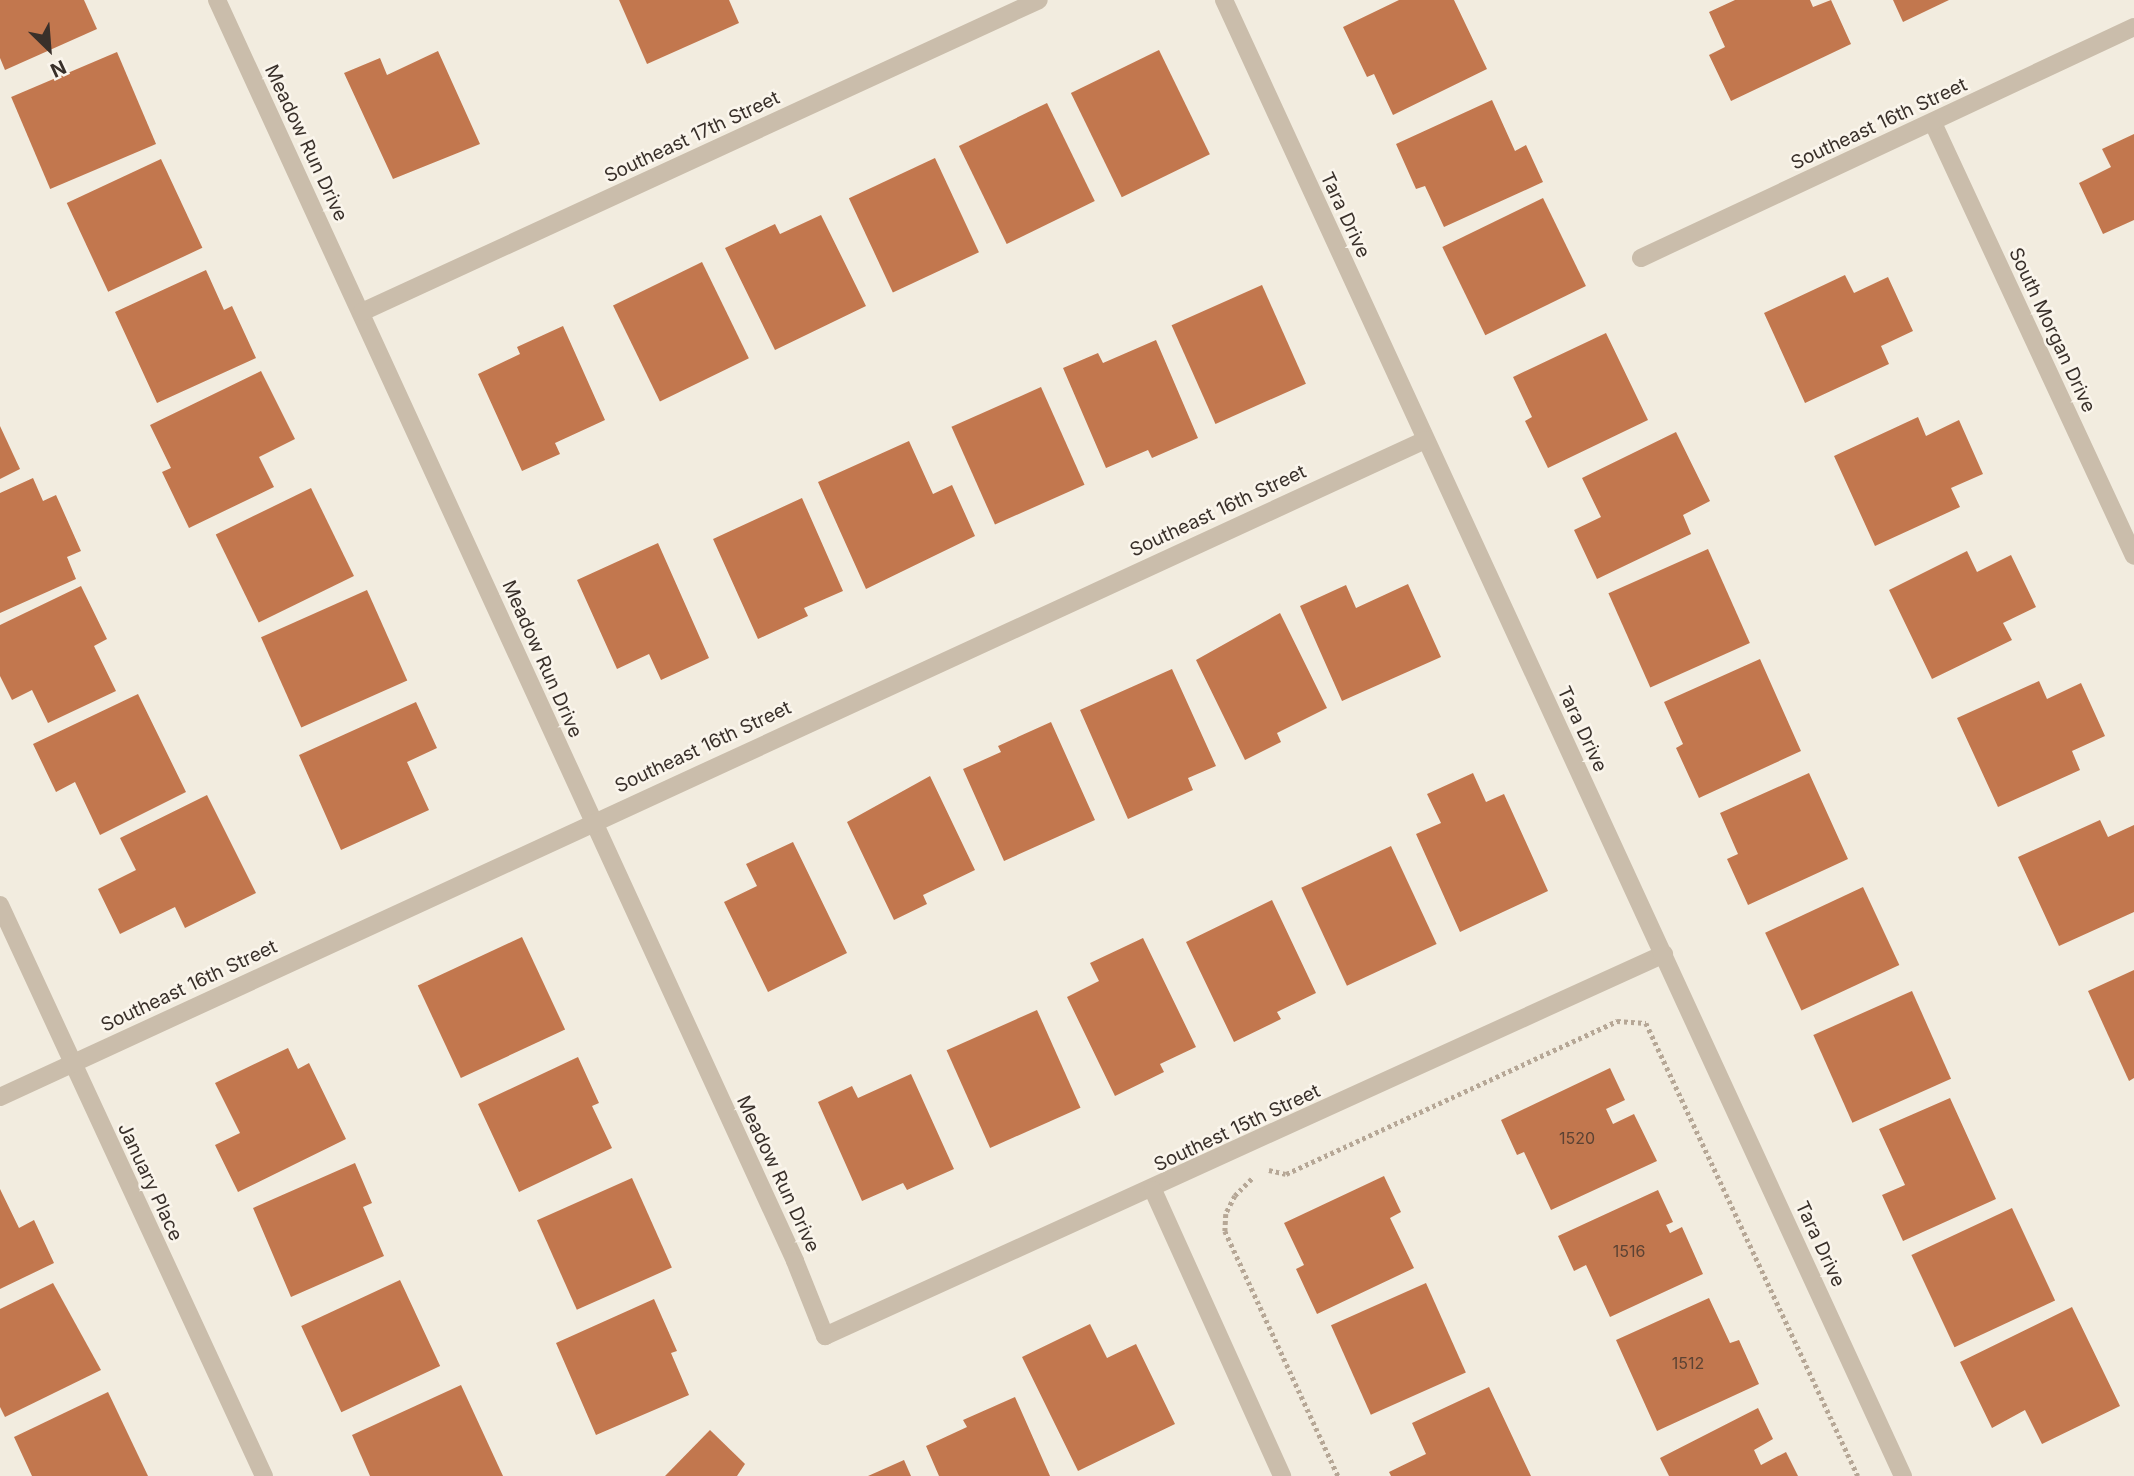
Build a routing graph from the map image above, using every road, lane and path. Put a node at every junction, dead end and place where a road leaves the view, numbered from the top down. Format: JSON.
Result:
{"nodes":[{"id":1,"x":217,"y":0,"type":"edge"},
{"id":2,"x":1039,"y":0,"type":"edge"},
{"id":3,"x":1224,"y":0,"type":"edge"},
{"id":4,"x":2134,"y":27,"type":"edge"},
{"id":5,"x":1933,"y":123,"type":"junction"},
{"id":6,"x":1641,"y":258,"type":"dead end"},
{"id":7,"x":362,"y":312,"type":"junction"},
{"id":8,"x":1425,"y":440,"type":"junction"},
{"id":9,"x":2134,"y":556,"type":"edge"},
{"id":10,"x":593,"y":821,"type":"junction"},
{"id":11,"x":0,"y":905,"type":"edge"},
{"id":12,"x":1664,"y":954,"type":"junction"},
{"id":13,"x":73,"y":1064,"type":"junction"},
{"id":14,"x":0,"y":1097,"type":"edge"},
{"id":15,"x":1153,"y":1190,"type":"junction"},
{"id":16,"x":825,"y":1336,"type":"joint"},
{"id":17,"x":264,"y":1476,"type":"edge"},
{"id":18,"x":1282,"y":1476,"type":"edge"},
{"id":19,"x":1338,"y":1476,"type":"edge"},
{"id":20,"x":1858,"y":1476,"type":"edge"},
{"id":21,"x":1903,"y":1476,"type":"edge"}],
"edges":[{"from":1,"to":7,"type":"street","name":"Meadow Run Drive"},
{"from":2,"to":7,"type":"street","name":"Southeast 17th Street"},
{"from":3,"to":8,"type":"street","name":"Tara Drive"},
{"from":4,"to":5,"type":"street","name":"Southeast 16th Street"},
{"from":5,"to":6,"type":"street","name":"Southeast 16th Street"},
{"from":5,"to":9,"type":"street","name":"South Morgan Drive"},
{"from":7,"to":10,"type":"street","name":"Meadow Run Drive"},
{"from":8,"to":10,"type":"street","name":"Southeast 16th Street"},
{"from":8,"to":12,"type":"street","name":"Tara Drive"},
{"from":10,"to":13,"type":"street","name":"Southeast 16th Street"},
{"from":10,"to":16,"type":"street","name":"Meadow Run Drive"},
{"from":11,"to":13,"type":"street","name":"January Place"},
{"from":12,"to":15,"type":"street","name":"Southest 15th Street"},
{"from":12,"to":21,"type":"street","name":"Tara Drive"},
{"from":13,"to":14,"type":"street","name":"Southeast 16th Street"},
{"from":13,"to":17,"type":"street","name":"January Place"},
{"from":15,"to":16,"type":"street","name":"Southest 15th Street"},
{"from":15,"to":18,"type":"street"},
{"from":19,"to":20,"type":"path"}]}
